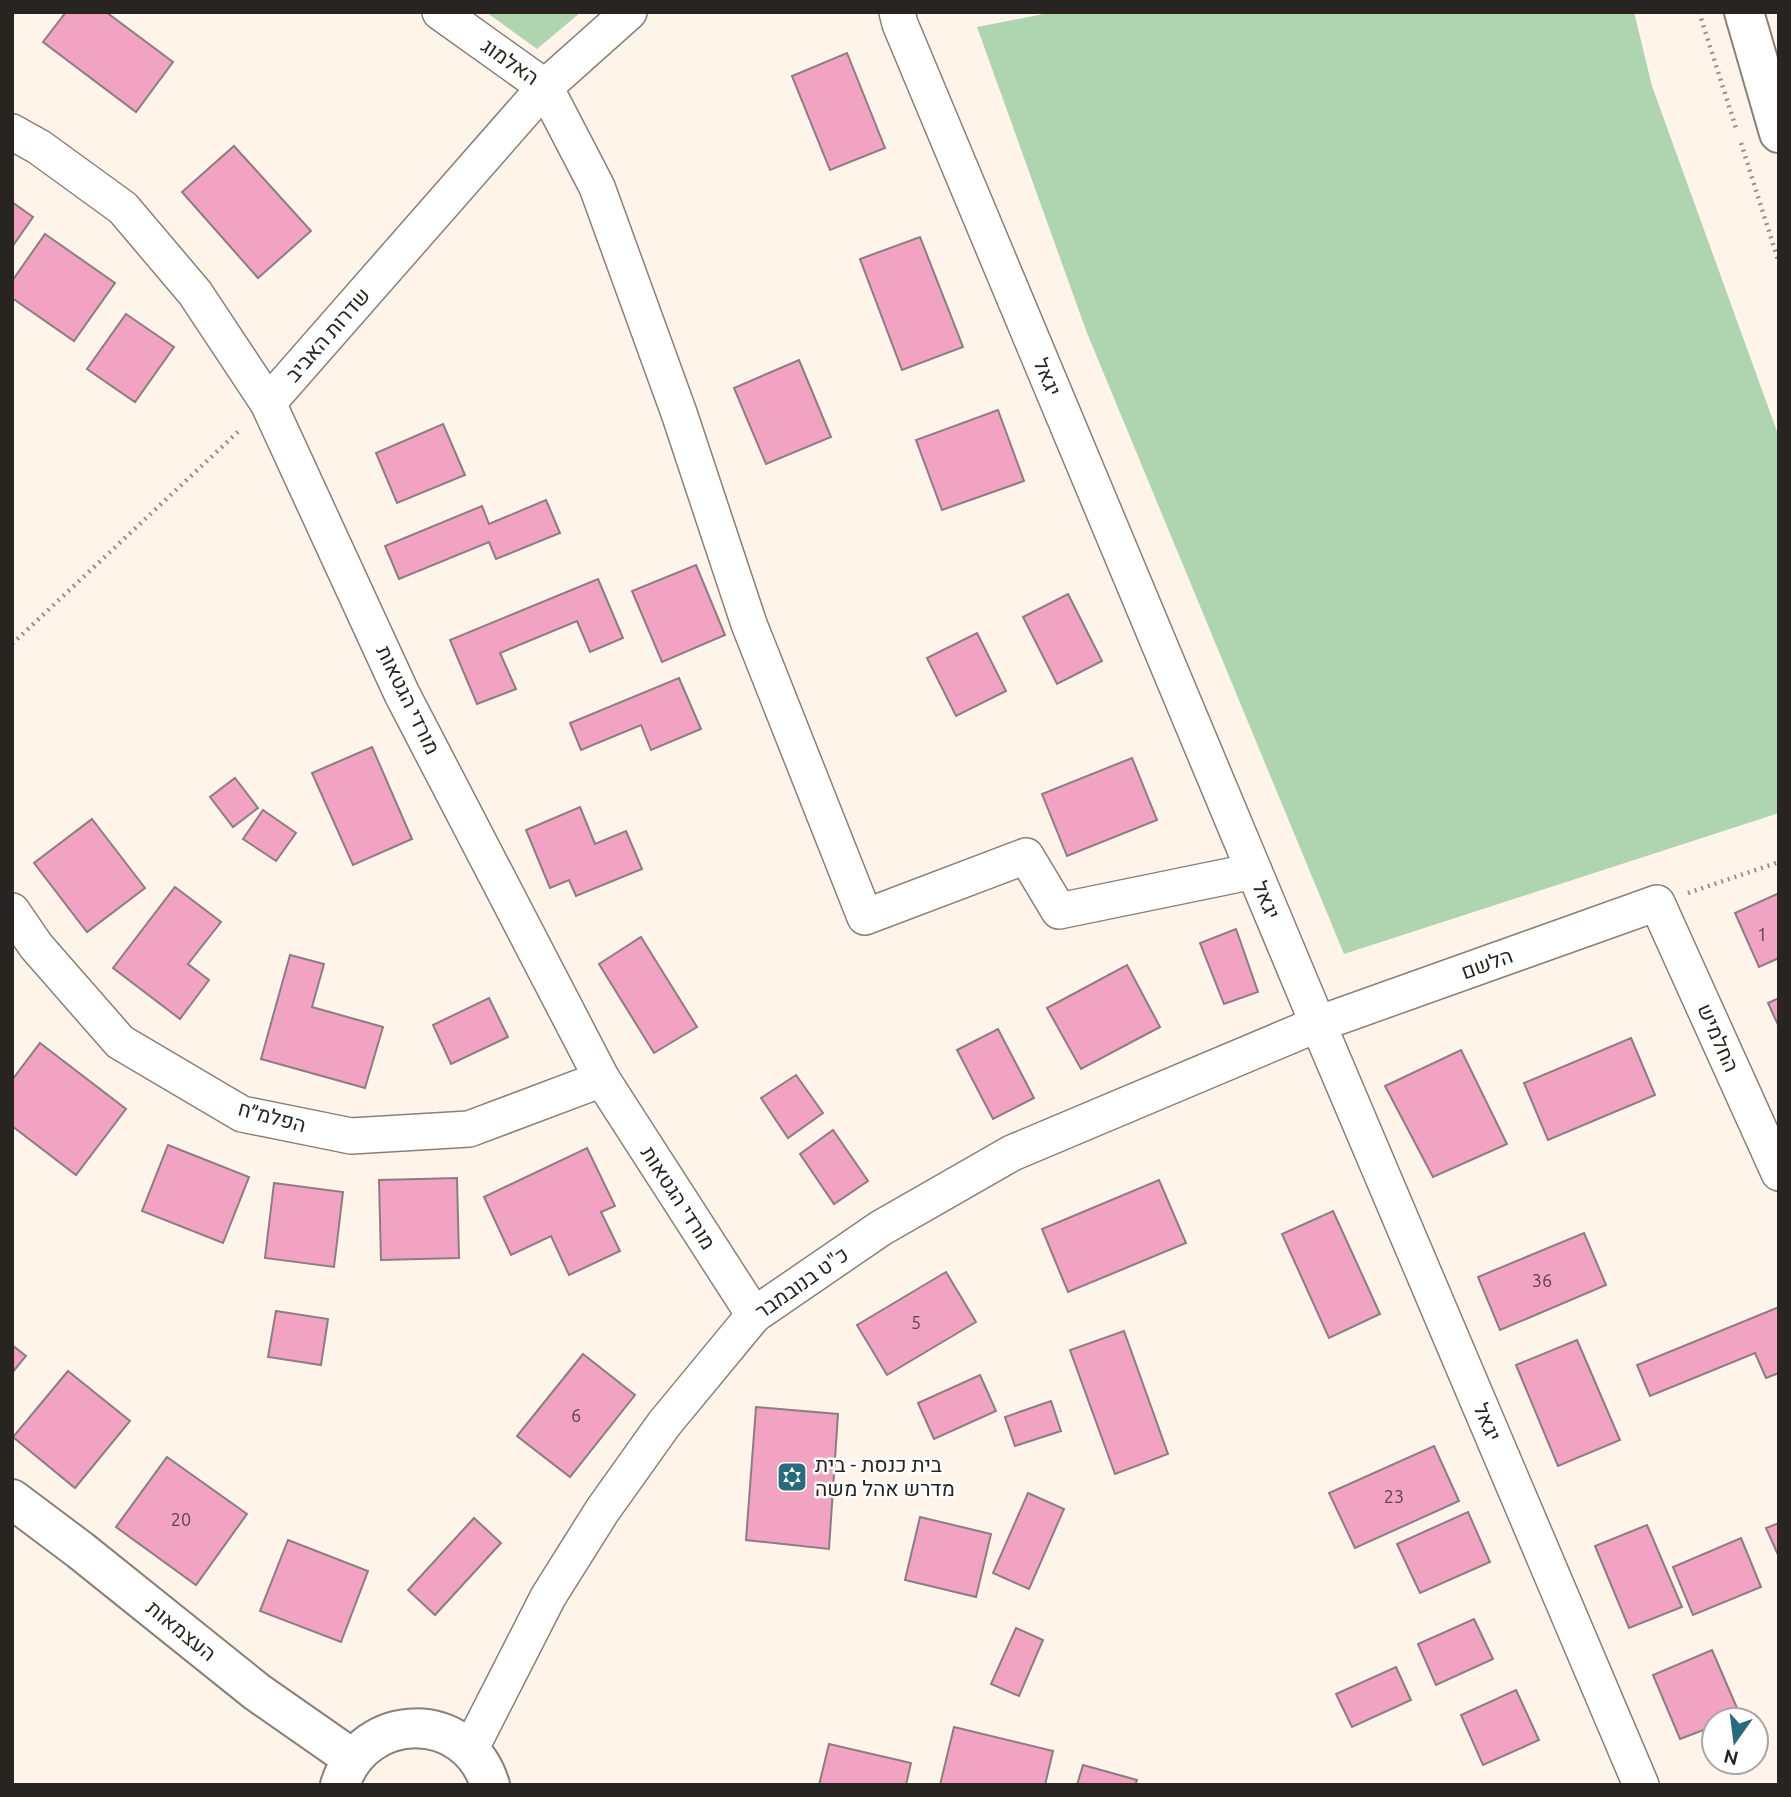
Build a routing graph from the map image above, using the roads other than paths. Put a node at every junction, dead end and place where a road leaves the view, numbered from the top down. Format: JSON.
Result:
{"nodes":[{"id":1,"x":440,"y":12,"type":"edge"},
{"id":2,"x":629,"y":12,"type":"edge"},
{"id":3,"x":897,"y":12,"type":"edge"},
{"id":4,"x":1744,"y":12,"type":"edge"},
{"id":5,"x":545,"y":87,"type":"junction"},
{"id":6,"x":12,"y":132,"type":"edge"},
{"id":7,"x":1779,"y":133,"type":"edge"},
{"id":8,"x":268,"y":403,"type":"junction"},
{"id":9,"x":1254,"y":871,"type":"junction"},
{"id":10,"x":1657,"y":903,"type":"joint"},
{"id":11,"x":12,"y":911,"type":"edge"},
{"id":12,"x":1318,"y":1024,"type":"junction"},
{"id":13,"x":602,"y":1079,"type":"junction"},
{"id":14,"x":1779,"y":1173,"type":"edge"},
{"id":15,"x":754,"y":1315,"type":"junction"},
{"id":16,"x":12,"y":1499,"type":"edge"},
{"id":17,"x":470,"y":1750,"type":"junction"},
{"id":18,"x":342,"y":1778,"type":"edge"},
{"id":19,"x":491,"y":1785,"type":"edge"},
{"id":20,"x":1641,"y":1785,"type":"edge"}],
"edges":[{"from":1,"to":5,"type":"street","name":"האלמוג"},
{"from":2,"to":5,"type":"street","name":"שדרות האביב"},
{"from":3,"to":9,"type":"street","name":"יגאל"},
{"from":4,"to":7,"type":"street"},
{"from":5,"to":8,"type":"street","name":"שדרות האביב"},
{"from":5,"to":9,"type":"street"},
{"from":6,"to":8,"type":"street","name":"מורדי הגטאות"},
{"from":8,"to":13,"type":"street","name":"מורדי הגטאות"},
{"from":9,"to":12,"type":"street","name":"יגאל"},
{"from":10,"to":12,"type":"street","name":"הלשם"},
{"from":10,"to":14,"type":"street","name":"החלמיש"},
{"from":11,"to":13,"type":"street","name":"הפלמ״ח"},
{"from":12,"to":15,"type":"street","name":"כ\"ט בנובמבר"},
{"from":12,"to":20,"type":"street","name":"יגאל"},
{"from":13,"to":15,"type":"street","name":"מורדי הגטאות"},
{"from":15,"to":17,"type":"street","name":"כ\"ט בנובמבר"},
{"from":16,"to":18,"type":"street","name":"העצמאות"},
{"from":17,"to":18,"type":"street"},
{"from":17,"to":19,"type":"street"}]}
